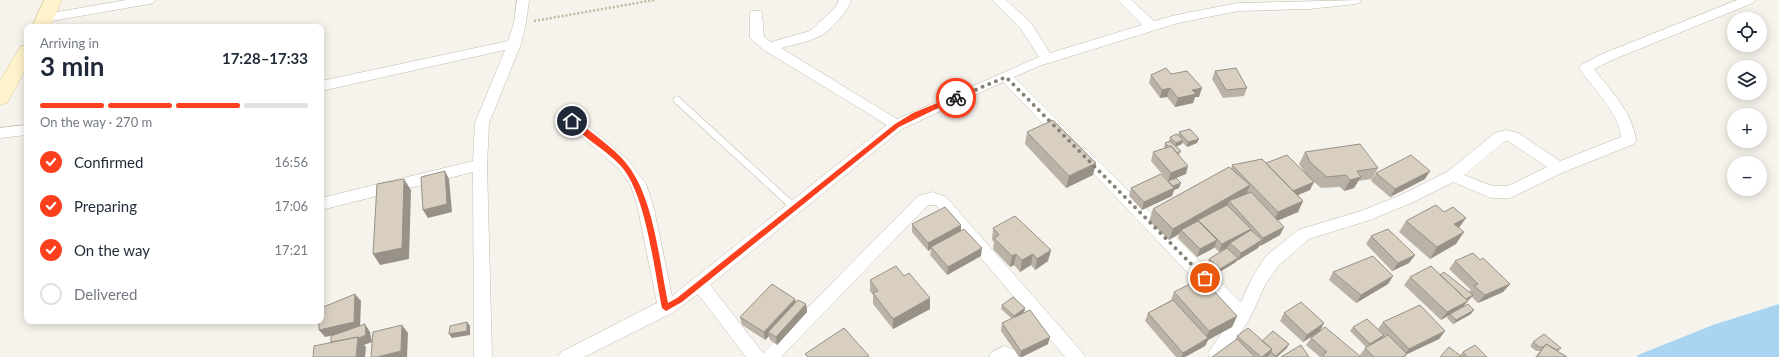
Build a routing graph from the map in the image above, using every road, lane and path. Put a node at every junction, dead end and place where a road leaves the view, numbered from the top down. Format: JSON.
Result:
{"nodes":[{"id":1,"x":53,"y":0,"type":"edge"},
{"id":2,"x":149,"y":0,"type":"edge"},
{"id":3,"x":523,"y":0,"type":"edge"},
{"id":4,"x":654,"y":0,"type":"edge"},
{"id":5,"x":845,"y":0,"type":"edge"},
{"id":6,"x":998,"y":0,"type":"edge"},
{"id":7,"x":1124,"y":0,"type":"edge"},
{"id":8,"x":1355,"y":0,"type":"edge"},
{"id":9,"x":1749,"y":0,"type":"edge"},
{"id":10,"x":1235,"y":4,"type":"edge"},
{"id":11,"x":756,"y":14,"type":"dead end"},
{"id":12,"x":44,"y":23,"type":"edge"},
{"id":13,"x":520,"y":23,"type":"junction"},
{"id":14,"x":1152,"y":26,"type":"junction"},
{"id":15,"x":514,"y":44,"type":"junction"},
{"id":16,"x":769,"y":47,"type":"junction"},
{"id":17,"x":1047,"y":59,"type":"junction"},
{"id":18,"x":21,"y":70,"type":"edge"},
{"id":19,"x":1006,"y":77,"type":"junction"},
{"id":20,"x":324,"y":85,"type":"edge"},
{"id":21,"x":0,"y":98,"type":"edge"},
{"id":22,"x":677,"y":100,"type":"dead end"},
{"id":23,"x":572,"y":121,"type":"dead end"},
{"id":24,"x":897,"y":125,"type":"junction"},
{"id":25,"x":24,"y":130,"type":"edge"},
{"id":26,"x":0,"y":133,"type":"edge"},
{"id":27,"x":480,"y":164,"type":"junction"},
{"id":28,"x":1559,"y":168,"type":"junction"},
{"id":29,"x":1452,"y":176,"type":"junction"},
{"id":30,"x":324,"y":203,"type":"edge"},
{"id":31,"x":795,"y":208,"type":"junction"},
{"id":32,"x":700,"y":284,"type":"junction"},
{"id":33,"x":666,"y":308,"type":"junction"},
{"id":34,"x":1243,"y":315,"type":"junction"},
{"id":35,"x":1217,"y":353,"type":"edge"},
{"id":36,"x":483,"y":357,"type":"edge"},
{"id":37,"x":567,"y":357,"type":"edge"},
{"id":38,"x":756,"y":357,"type":"edge"},
{"id":39,"x":770,"y":357,"type":"edge"},
{"id":40,"x":998,"y":357,"type":"edge"},
{"id":41,"x":1015,"y":357,"type":"edge"},
{"id":42,"x":1076,"y":357,"type":"edge"}],
"edges":[{"from":1,"to":12,"type":"street"},
{"from":2,"to":12,"type":"street"},
{"from":3,"to":13,"type":"street"},
{"from":4,"to":13,"type":"path"},
{"from":5,"to":16,"type":"street"},
{"from":6,"to":17,"type":"street"},
{"from":7,"to":14,"type":"street"},
{"from":8,"to":10,"type":"street"},
{"from":9,"to":28,"type":"street"},
{"from":10,"to":14,"type":"street"},
{"from":11,"to":16,"type":"street"},
{"from":13,"to":15,"type":"street"},
{"from":14,"to":17,"type":"street"},
{"from":15,"to":20,"type":"street"},
{"from":15,"to":27,"type":"street"},
{"from":16,"to":24,"type":"street"},
{"from":17,"to":19,"type":"street"},
{"from":18,"to":21,"type":"street"},
{"from":19,"to":24,"type":"street"},
{"from":19,"to":34,"type":"street"},
{"from":22,"to":31,"type":"lane"},
{"from":23,"to":33,"type":"street"},
{"from":24,"to":31,"type":"street"},
{"from":25,"to":26,"type":"street"},
{"from":27,"to":30,"type":"street"},
{"from":27,"to":36,"type":"street"},
{"from":28,"to":29,"type":"street"},
{"from":28,"to":29,"type":"street"},
{"from":29,"to":34,"type":"street"},
{"from":31,"to":32,"type":"street"},
{"from":32,"to":33,"type":"street"},
{"from":32,"to":38,"type":"street"},
{"from":33,"to":37,"type":"street"},
{"from":34,"to":35,"type":"street"},
{"from":39,"to":42,"type":"street"},
{"from":40,"to":41,"type":"street"}]}
